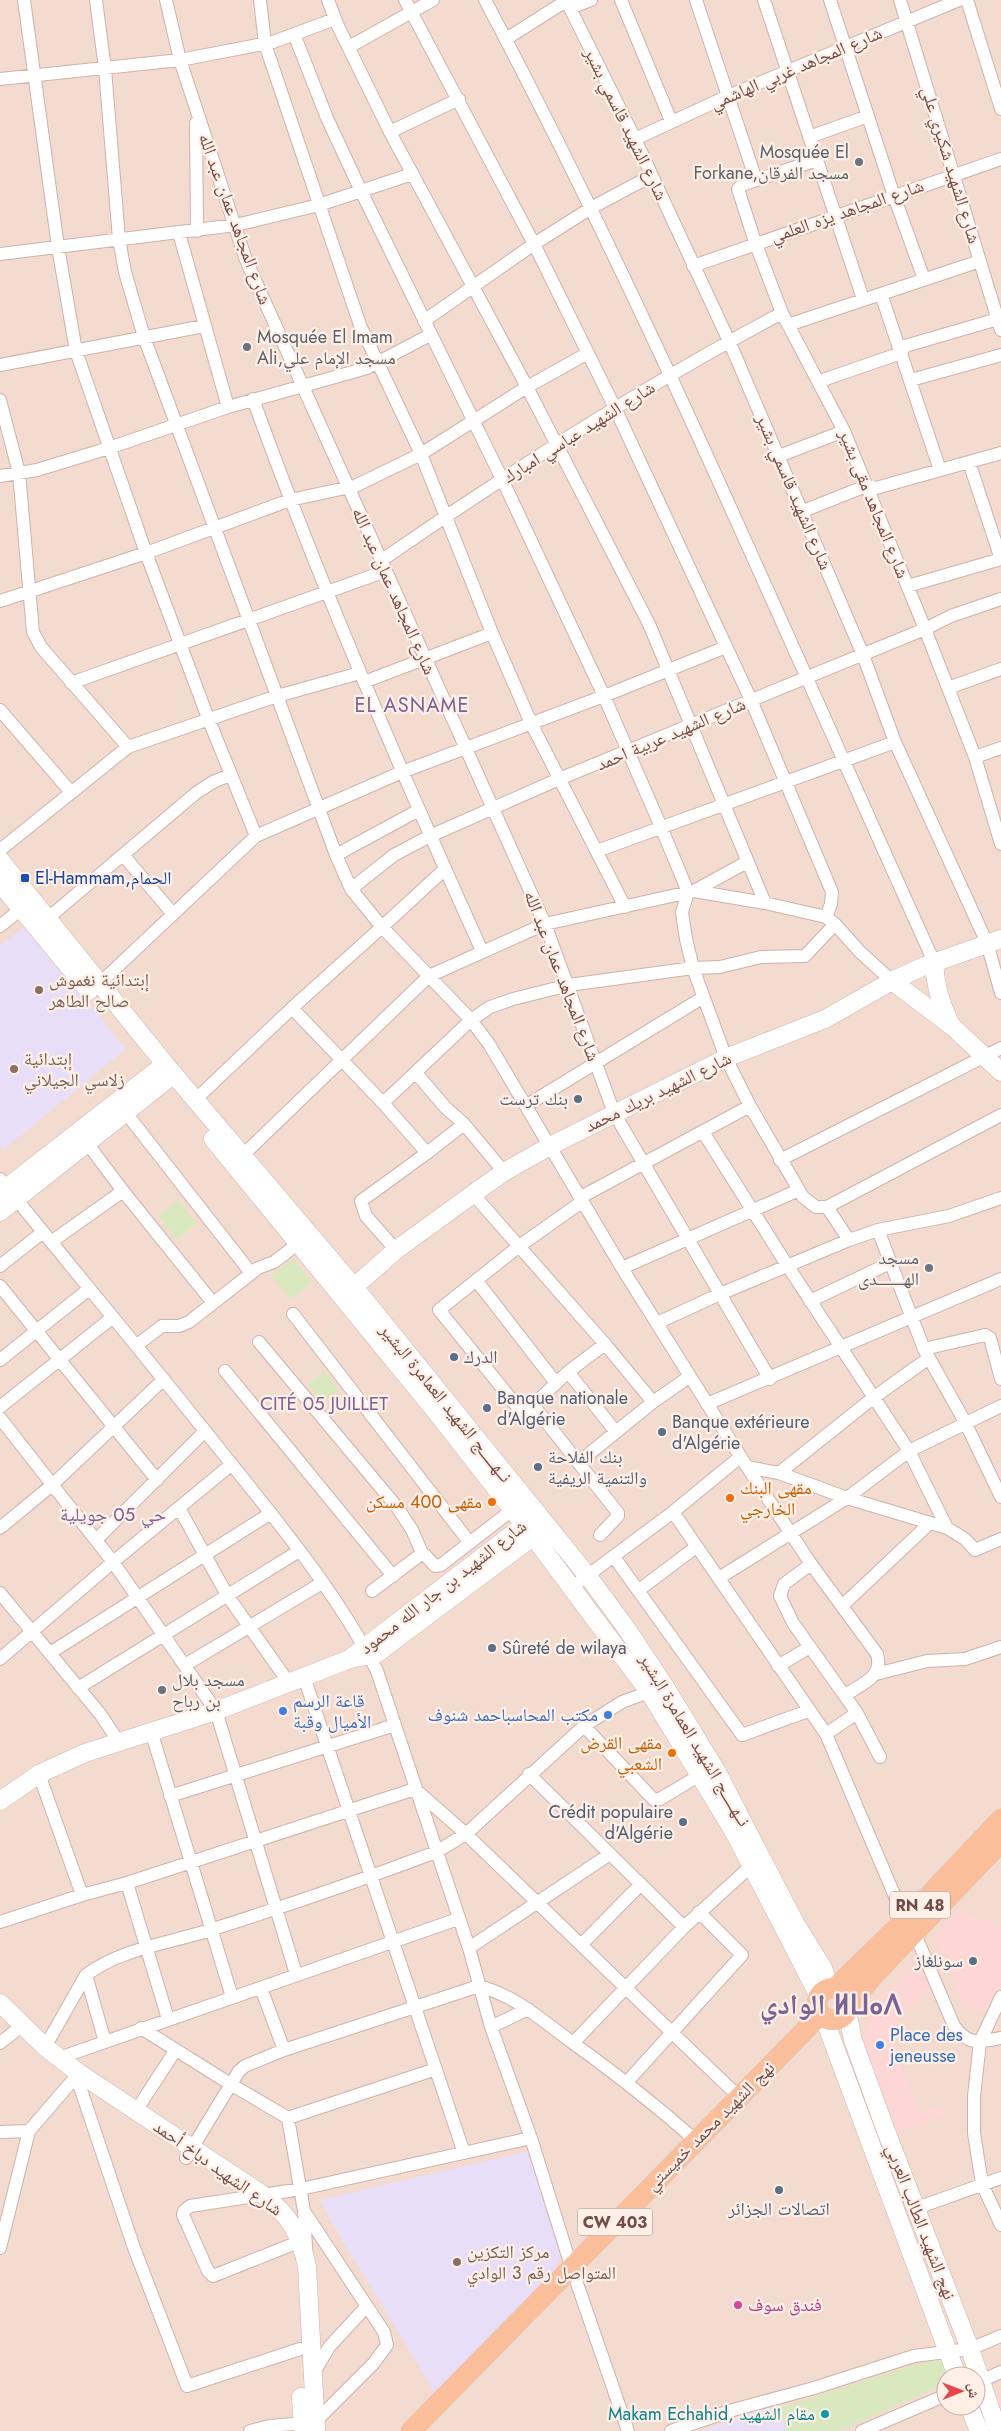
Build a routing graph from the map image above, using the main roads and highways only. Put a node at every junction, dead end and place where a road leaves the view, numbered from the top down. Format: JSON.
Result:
{"nodes":[{"id":1,"x":0,"y":860,"type":"edge"},
{"id":2,"x":0,"y":884,"type":"edge"},
{"id":3,"x":26,"y":905,"type":"junction"},
{"id":4,"x":994,"y":941,"type":"edge"},
{"id":5,"x":934,"y":962,"type":"junction"},
{"id":6,"x":892,"y":981,"type":"junction"},
{"id":7,"x":953,"y":1027,"type":"junction"},
{"id":8,"x":165,"y":1072,"type":"junction"},
{"id":9,"x":1001,"y":1072,"type":"edge"},
{"id":10,"x":6,"y":1189,"type":"edge"},
{"id":11,"x":0,"y":1212,"type":"edge"},
{"id":12,"x":349,"y":1292,"type":"junction"},
{"id":13,"x":535,"y":1526,"type":"junction"},
{"id":14,"x":657,"y":1689,"type":"junction"},
{"id":15,"x":0,"y":1801,"type":"edge"},
{"id":16,"x":1001,"y":1819,"type":"edge"},
{"id":17,"x":998,"y":1852,"type":"edge"},
{"id":18,"x":910,"y":1927,"type":"junction"},
{"id":19,"x":826,"y":2001,"type":"junction"},
{"id":20,"x":0,"y":2003,"type":"edge"},
{"id":21,"x":848,"y":2008,"type":"junction"},
{"id":22,"x":0,"y":2018,"type":"edge"},
{"id":23,"x":77,"y":2081,"type":"junction"},
{"id":24,"x":190,"y":2152,"type":"junction"},
{"id":25,"x":256,"y":2196,"type":"junction"},
{"id":26,"x":953,"y":2366,"type":"edge"},
{"id":27,"x":974,"y":2366,"type":"edge"},
{"id":28,"x":986,"y":2402,"type":"edge"},
{"id":29,"x":973,"y":2416,"type":"edge"},
{"id":30,"x":309,"y":2427,"type":"edge"},
{"id":31,"x":411,"y":2431,"type":"edge"},
{"id":32,"x":979,"y":2431,"type":"edge"},
{"id":33,"x":998,"y":2431,"type":"edge"}],
"edges":[{"from":1,"to":3,"type":"main road","name":"نــهـــــج الشهيد العمامرة البشير"},
{"from":2,"to":3,"type":"main road","name":"نــهـــــج الشهيد العمامرة البشير"},
{"from":3,"to":8,"type":"main road","name":"نــهـــــج الشهيد العمامرة البشير"},
{"from":3,"to":8,"type":"main road","name":"نــهـــــج الشهيد العمامرة البشير"},
{"from":4,"to":5,"type":"main road","name":"شارع الشهيد بريك محمد"},
{"from":5,"to":6,"type":"main road","name":"شارع الشهيد بريك محمد"},
{"from":5,"to":7,"type":"main road"},
{"from":6,"to":7,"type":"main road"},
{"from":6,"to":12,"type":"main road","name":"شارع الشهيد بريك محمد"},
{"from":7,"to":9,"type":"main road"},
{"from":8,"to":10,"type":"main road"},
{"from":8,"to":10,"type":"main road"},
{"from":8,"to":12,"type":"main road","name":"نــهـــــج الشهيد العمامرة البشير"},
{"from":8,"to":12,"type":"main road","name":"نــهـــــج الشهيد العمامرة البشير"},
{"from":10,"to":11,"type":"main road"},
{"from":12,"to":13,"type":"main road","name":"نــهـــــج الشهيد العمامرة البشير"},
{"from":12,"to":13,"type":"main road","name":"نــهـــــج الشهيد العمامرة البشير"},
{"from":13,"to":14,"type":"main road","name":"نــهـــــج الشهيد العمامرة البشير"},
{"from":13,"to":14,"type":"main road","name":"نــهـــــج الشهيد العمامرة البشير"},
{"from":13,"to":15,"type":"main road","name":"شارع الشهيد بن جار الله محمود"},
{"from":14,"to":19,"type":"main road","name":"نــهـــــج الشهيد العمامرة البشير"},
{"from":14,"to":19,"type":"main road","name":"نــهـــــج الشهيد العمامرة البشير"},
{"from":16,"to":18,"type":"main road","name":"نهج الشهيد محمد خميستي","number":"RN 48"},
{"from":17,"to":18,"type":"main road","name":"نهج الشهيد محمد خميستي","number":"RN 48"},
{"from":18,"to":19,"type":"main road","name":"نهج الشهيد محمد خميستي","number":"RN 48"},
{"from":18,"to":21,"type":"main road","name":"نهج الشهيد محمد خميستي","number":"RN 48"},
{"from":19,"to":21,"type":"main road"},
{"from":19,"to":21,"type":"main road"},
{"from":19,"to":26,"type":"main road","name":"نهج الشهيد الطالب العربي"},
{"from":19,"to":31,"type":"main road","name":"نهج الشهيد محمد خميستي","number":"CW 403"},
{"from":20,"to":23,"type":"main road","name":"شارع الشهيد دباخ أحمد"},
{"from":21,"to":27,"type":"main road","name":"نهج الشهيد الطالب العربي"},
{"from":22,"to":23,"type":"main road","name":"شارع الشهيد دباخ أحمد"},
{"from":23,"to":24,"type":"main road","name":"شارع الشهيد دباخ أحمد"},
{"from":23,"to":24,"type":"main road","name":"شارع الشهيد دباخ أحمد"},
{"from":24,"to":25,"type":"main road","name":"شارع الشهيد دباخ أحمد"},
{"from":25,"to":30,"type":"main road","name":"شارع الشهيد دباخ أحمد"},
{"from":25,"to":30,"type":"main road","name":"شارع الشهيد دباخ أحمد"},
{"from":28,"to":33,"type":"main road","name":"نهج الشهيد الطالب العربي"},
{"from":29,"to":32,"type":"main road"}]}
